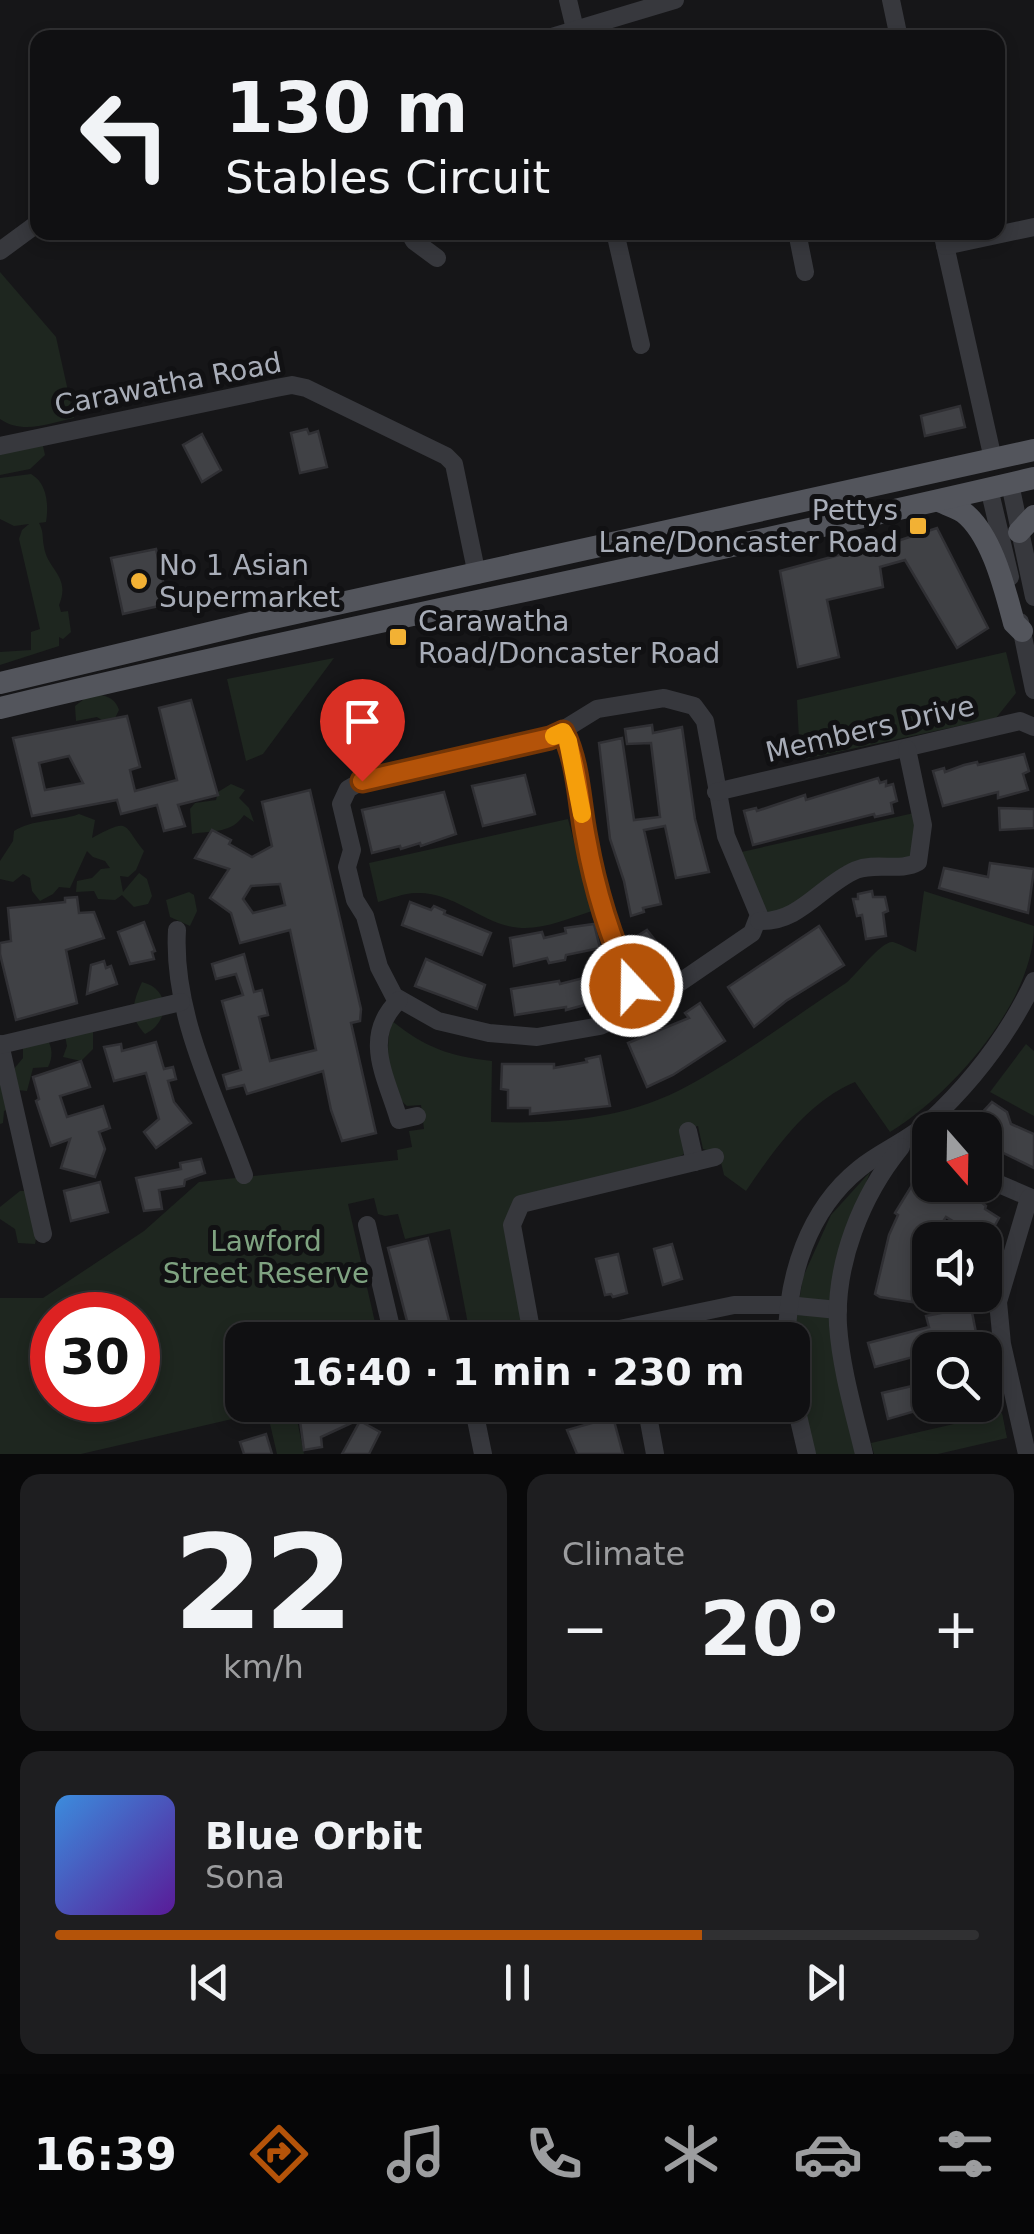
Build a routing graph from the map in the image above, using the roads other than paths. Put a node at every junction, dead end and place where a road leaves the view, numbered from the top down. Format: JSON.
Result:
{"nodes":[{"id":1,"x":568,"y":0,"type":"edge"},
{"id":2,"x":674,"y":0,"type":"edge"},
{"id":3,"x":890,"y":0,"type":"edge"},
{"id":4,"x":571,"y":30,"type":"edge"},
{"id":5,"x":580,"y":30,"type":"edge"},
{"id":6,"x":897,"y":30,"type":"edge"},
{"id":7,"x":1034,"y":227,"type":"edge"},
{"id":8,"x":30,"y":229,"type":"edge"},
{"id":9,"x":1005,"y":231,"type":"edge"},
{"id":10,"x":414,"y":240,"type":"edge"},
{"id":11,"x":617,"y":240,"type":"edge"},
{"id":12,"x":799,"y":240,"type":"edge"},
{"id":13,"x":944,"y":240,"type":"edge"},
{"id":14,"x":0,"y":251,"type":"edge"},
{"id":15,"x":437,"y":258,"type":"dead end"},
{"id":16,"x":806,"y":272,"type":"dead end"},
{"id":17,"x":641,"y":345,"type":"dead end"},
{"id":18,"x":0,"y":446,"type":"edge"},
{"id":19,"x":1034,"y":450,"type":"edge"},
{"id":20,"x":993,"y":459,"type":"junction"},
{"id":21,"x":1034,"y":478,"type":"edge"},
{"id":22,"x":1000,"y":486,"type":"junction"},
{"id":23,"x":941,"y":502,"type":"junction"},
{"id":24,"x":1026,"y":524,"type":"edge"},
{"id":25,"x":480,"y":587,"type":"junction"},
{"id":26,"x":1034,"y":598,"type":"edge"},
{"id":27,"x":1022,"y":631,"type":"junction"},
{"id":28,"x":0,"y":683,"type":"edge"},
{"id":29,"x":1034,"y":690,"type":"edge"},
{"id":30,"x":0,"y":708,"type":"edge"},
{"id":31,"x":1034,"y":726,"type":"edge"},
{"id":32,"x":563,"y":732,"type":"junction"},
{"id":33,"x":907,"y":749,"type":"junction"},
{"id":34,"x":716,"y":792,"type":"junction"},
{"id":35,"x":758,"y":921,"type":"junction"},
{"id":36,"x":177,"y":930,"type":"dead end"},
{"id":37,"x":1034,"y":981,"type":"edge"},
{"id":38,"x":399,"y":1000,"type":"junction"},
{"id":39,"x":181,"y":1002,"type":"junction"},
{"id":40,"x":644,"y":1007,"type":"junction"},
{"id":41,"x":0,"y":1044,"type":"edge"},
{"id":42,"x":943,"y":1112,"type":"edge"},
{"id":43,"x":406,"y":1124,"type":"dead end"},
{"id":44,"x":688,"y":1131,"type":"dead end"},
{"id":45,"x":912,"y":1136,"type":"edge"},
{"id":46,"x":907,"y":1139,"type":"junction"},
{"id":47,"x":715,"y":1158,"type":"dead end"},
{"id":48,"x":695,"y":1162,"type":"junction"},
{"id":49,"x":244,"y":1176,"type":"dead end"},
{"id":50,"x":1002,"y":1185,"type":"edge"},
{"id":51,"x":1032,"y":1198,"type":"edge"},
{"id":52,"x":367,"y":1225,"type":"dead end"},
{"id":53,"x":43,"y":1234,"type":"dead end"},
{"id":54,"x":788,"y":1305,"type":"junction"},
{"id":55,"x":838,"y":1310,"type":"junction"},
{"id":56,"x":390,"y":1322,"type":"edge"},
{"id":57,"x":530,"y":1322,"type":"edge"},
{"id":58,"x":674,"y":1322,"type":"edge"},
{"id":59,"x":788,"y":1322,"type":"edge"},
{"id":60,"x":476,"y":1422,"type":"edge"},
{"id":61,"x":649,"y":1422,"type":"edge"},
{"id":62,"x":800,"y":1422,"type":"edge"},
{"id":63,"x":483,"y":1454,"type":"edge"},
{"id":64,"x":655,"y":1454,"type":"edge"},
{"id":65,"x":807,"y":1454,"type":"edge"},
{"id":66,"x":864,"y":1454,"type":"edge"},
{"id":67,"x":1027,"y":1454,"type":"edge"}],
"edges":[{"from":1,"to":4,"type":"street"},
{"from":2,"to":5,"type":"street"},
{"from":3,"to":6,"type":"street"},
{"from":7,"to":9,"type":"street"},
{"from":8,"to":14,"type":"street"},
{"from":10,"to":15,"type":"street"},
{"from":11,"to":17,"type":"street"},
{"from":12,"to":16,"type":"street"},
{"from":13,"to":20,"type":"street"},
{"from":18,"to":25,"type":"street","name":"Carawatha Road"},
{"from":19,"to":20,"type":"main road"},
{"from":20,"to":22,"type":"main road"},
{"from":20,"to":25,"type":"main road"},
{"from":21,"to":22,"type":"main road"},
{"from":22,"to":23,"type":"main road"},
{"from":22,"to":24,"type":"street"},
{"from":22,"to":27,"type":"street"},
{"from":23,"to":25,"type":"main road"},
{"from":23,"to":27,"type":"main road"},
{"from":24,"to":26,"type":"street"},
{"from":25,"to":28,"type":"main road"},
{"from":25,"to":30,"type":"main road"},
{"from":27,"to":29,"type":"street"},
{"from":31,"to":33,"type":"street","name":"Members Drive"},
{"from":32,"to":34,"type":"street"},
{"from":32,"to":38,"type":"street"},
{"from":32,"to":40,"type":"street"},
{"from":33,"to":34,"type":"street","name":"Members Drive"},
{"from":33,"to":35,"type":"street"},
{"from":34,"to":35,"type":"street"},
{"from":35,"to":40,"type":"street"},
{"from":36,"to":39,"type":"street"},
{"from":37,"to":42,"type":"street"},
{"from":38,"to":40,"type":"street"},
{"from":38,"to":43,"type":"street"},
{"from":39,"to":41,"type":"street"},
{"from":39,"to":49,"type":"street"},
{"from":41,"to":53,"type":"street"},
{"from":44,"to":48,"type":"street"},
{"from":45,"to":46,"type":"street"},
{"from":46,"to":54,"type":"street"},
{"from":46,"to":55,"type":"street"},
{"from":47,"to":48,"type":"street"},
{"from":48,"to":57,"type":"street"},
{"from":50,"to":51,"type":"street"},
{"from":51,"to":67,"type":"street"},
{"from":52,"to":56,"type":"street"},
{"from":54,"to":55,"type":"street"},
{"from":54,"to":58,"type":"street"},
{"from":54,"to":59,"type":"street"},
{"from":55,"to":66,"type":"street"},
{"from":60,"to":63,"type":"street"},
{"from":61,"to":64,"type":"street"},
{"from":62,"to":65,"type":"street"}]}
